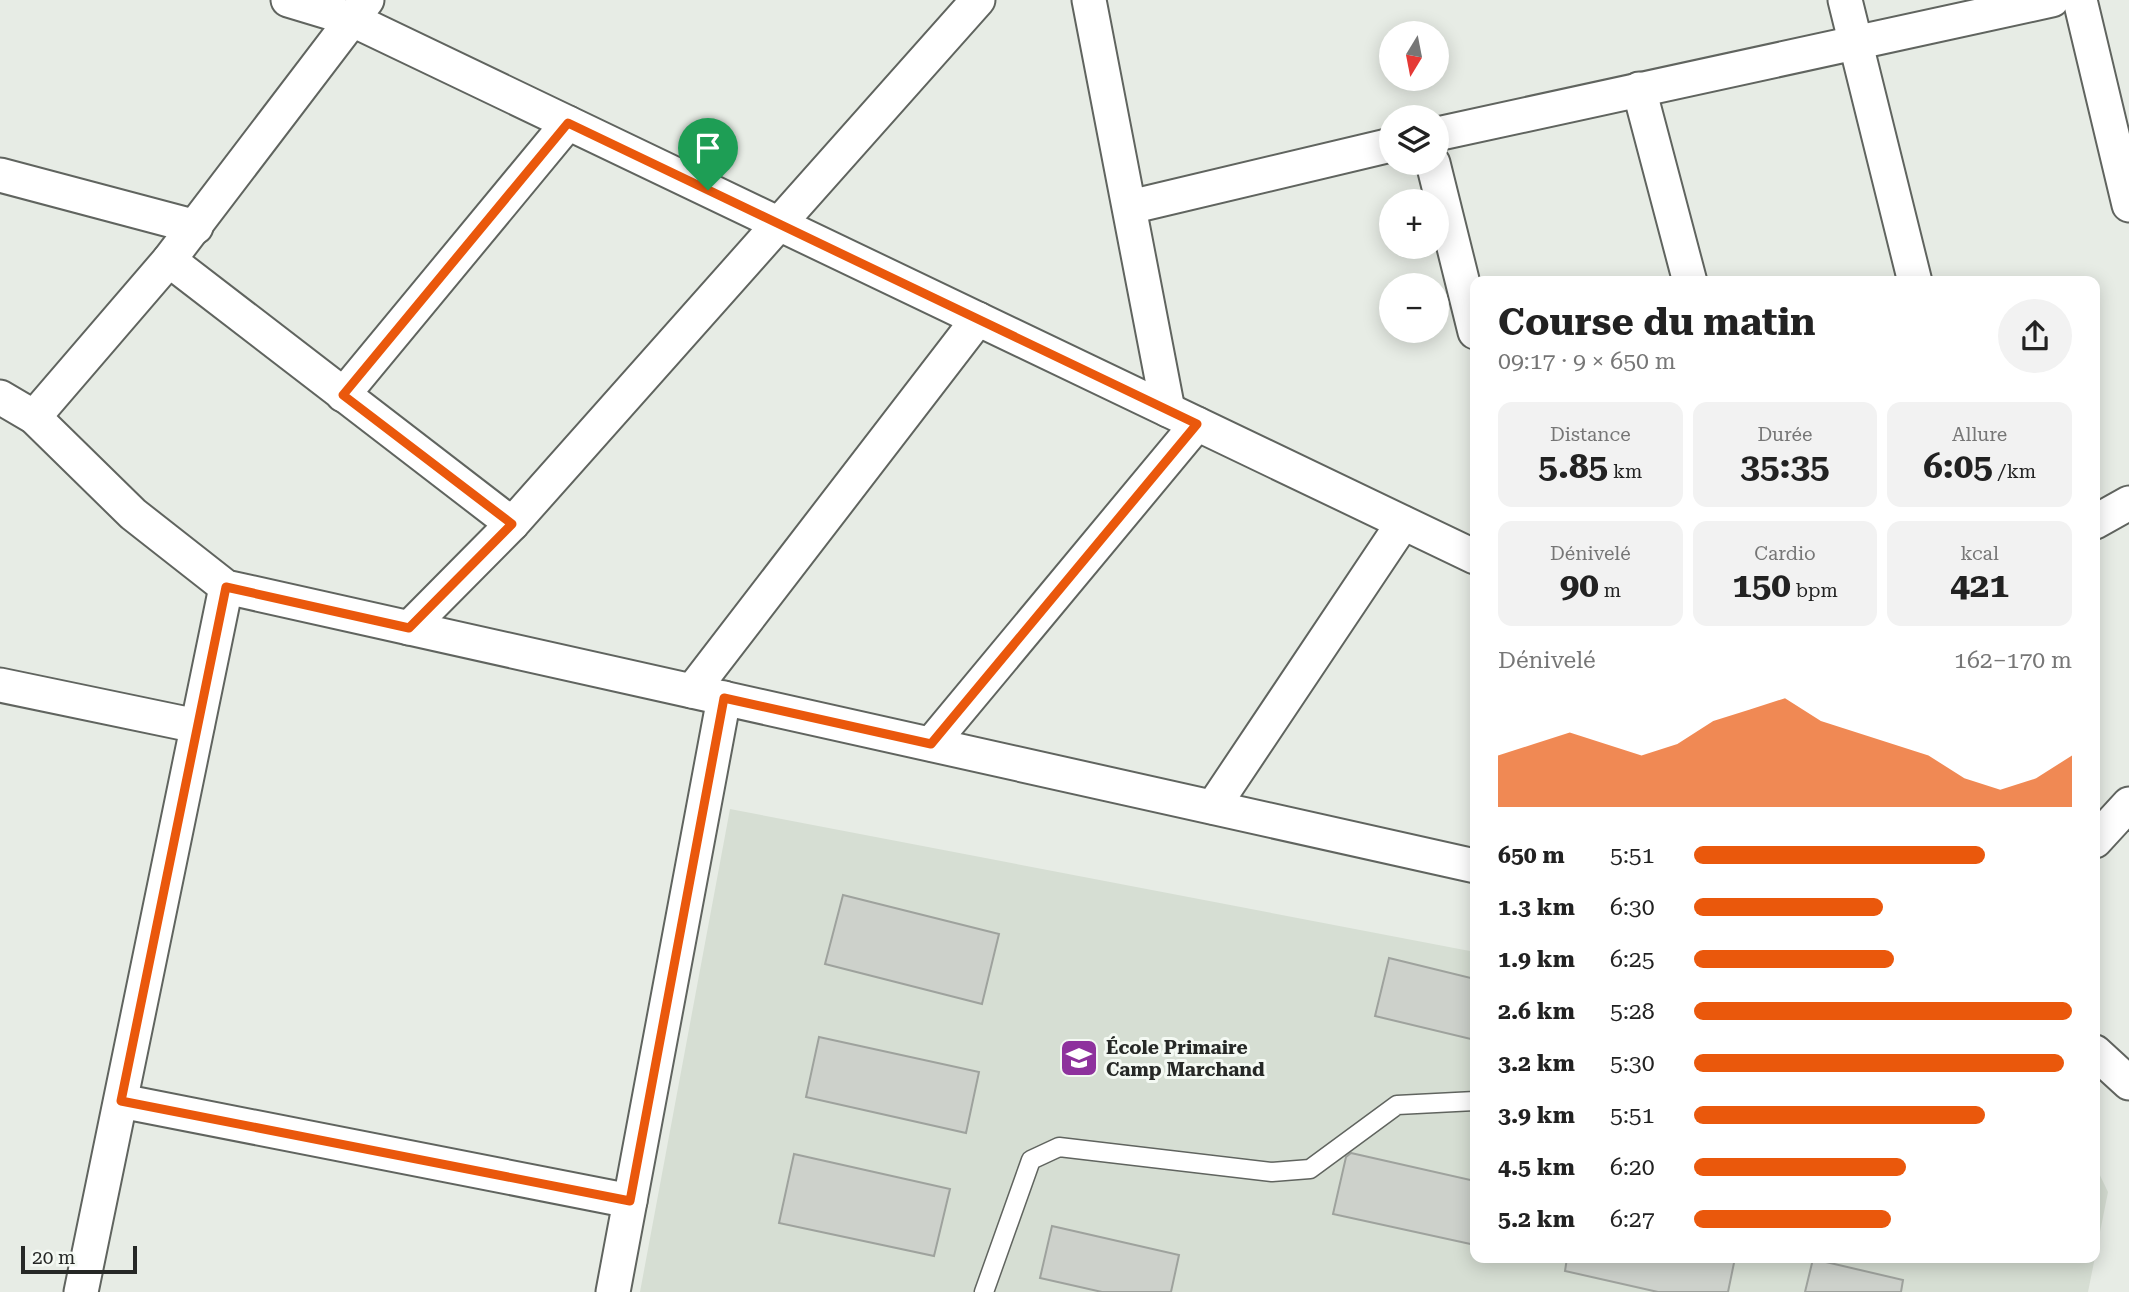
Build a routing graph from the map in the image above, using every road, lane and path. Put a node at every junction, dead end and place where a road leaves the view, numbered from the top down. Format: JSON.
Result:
{"nodes":[{"id":1,"x":288,"y":0,"type":"edge"},
{"id":2,"x":978,"y":0,"type":"edge"},
{"id":3,"x":1089,"y":0,"type":"edge"},
{"id":4,"x":1845,"y":0,"type":"edge"},
{"id":5,"x":2052,"y":0,"type":"edge"},
{"id":6,"x":2080,"y":0,"type":"edge"},
{"id":7,"x":359,"y":9,"type":"edge"},
{"id":8,"x":1855,"y":43,"type":"junction"},
{"id":9,"x":1639,"y":89,"type":"junction"},
{"id":10,"x":568,"y":123,"type":"junction"},
{"id":11,"x":1449,"y":131,"type":"edge"},
{"id":12,"x":1379,"y":148,"type":"edge"},
{"id":13,"x":1436,"y":175,"type":"edge"},
{"id":14,"x":0,"y":176,"type":"edge"},
{"id":15,"x":2129,"y":205,"type":"edge"},
{"id":16,"x":1130,"y":207,"type":"junction"},
{"id":17,"x":777,"y":223,"type":"junction"},
{"id":18,"x":196,"y":227,"type":"junction"},
{"id":19,"x":170,"y":260,"type":"junction"},
{"id":20,"x":1688,"y":276,"type":"edge"},
{"id":21,"x":1913,"y":276,"type":"edge"},
{"id":22,"x":1470,"y":312,"type":"edge"},
{"id":23,"x":978,"y":319,"type":"junction"},
{"id":24,"x":343,"y":395,"type":"junction"},
{"id":25,"x":0,"y":397,"type":"edge"},
{"id":26,"x":34,"y":417,"type":"junction"},
{"id":27,"x":1183,"y":417,"type":"junction"},
{"id":28,"x":2129,"y":503,"type":"edge"},
{"id":29,"x":2100,"y":519,"type":"edge"},
{"id":30,"x":1403,"y":523,"type":"junction"},
{"id":31,"x":512,"y":524,"type":"junction"},
{"id":32,"x":1470,"y":555,"type":"edge"},
{"id":33,"x":226,"y":587,"type":"junction"},
{"id":34,"x":409,"y":628,"type":"junction"},
{"id":35,"x":0,"y":685,"type":"edge"},
{"id":36,"x":692,"y":691,"type":"junction"},
{"id":37,"x":724,"y":698,"type":"junction"},
{"id":38,"x":197,"y":726,"type":"junction"},
{"id":39,"x":931,"y":744,"type":"junction"},
{"id":40,"x":2129,"y":804,"type":"edge"},
{"id":41,"x":1213,"y":807,"type":"junction"},
{"id":42,"x":2100,"y":836,"type":"edge"},
{"id":43,"x":1470,"y":856,"type":"edge"},
{"id":44,"x":2100,"y":1057,"type":"edge"},
{"id":45,"x":2129,"y":1083,"type":"edge"},
{"id":46,"x":121,"y":1101,"type":"junction"},
{"id":47,"x":1470,"y":1101,"type":"edge"},
{"id":48,"x":630,"y":1201,"type":"junction"},
{"id":49,"x":81,"y":1292,"type":"edge"},
{"id":50,"x":613,"y":1292,"type":"edge"},
{"id":51,"x":984,"y":1292,"type":"edge"}],
"edges":[{"from":1,"to":7,"type":"street"},
{"from":2,"to":17,"type":"street"},
{"from":3,"to":16,"type":"street"},
{"from":4,"to":8,"type":"street"},
{"from":5,"to":8,"type":"street"},
{"from":6,"to":15,"type":"street"},
{"from":7,"to":10,"type":"street"},
{"from":7,"to":18,"type":"street"},
{"from":8,"to":9,"type":"street"},
{"from":8,"to":21,"type":"street"},
{"from":9,"to":11,"type":"street"},
{"from":9,"to":20,"type":"street"},
{"from":10,"to":17,"type":"street"},
{"from":10,"to":24,"type":"street"},
{"from":12,"to":16,"type":"street"},
{"from":13,"to":22,"type":"street"},
{"from":14,"to":18,"type":"street"},
{"from":16,"to":27,"type":"street"},
{"from":17,"to":23,"type":"street"},
{"from":17,"to":31,"type":"street"},
{"from":18,"to":19,"type":"street"},
{"from":19,"to":24,"type":"street"},
{"from":19,"to":26,"type":"street"},
{"from":23,"to":27,"type":"street"},
{"from":23,"to":36,"type":"street"},
{"from":24,"to":31,"type":"street"},
{"from":25,"to":26,"type":"street"},
{"from":26,"to":33,"type":"street"},
{"from":27,"to":30,"type":"street"},
{"from":27,"to":39,"type":"street"},
{"from":28,"to":29,"type":"street"},
{"from":30,"to":32,"type":"street"},
{"from":30,"to":41,"type":"street"},
{"from":31,"to":34,"type":"street"},
{"from":33,"to":34,"type":"street"},
{"from":33,"to":38,"type":"street"},
{"from":34,"to":36,"type":"street"},
{"from":35,"to":38,"type":"street"},
{"from":36,"to":37,"type":"street"},
{"from":37,"to":39,"type":"street"},
{"from":37,"to":48,"type":"street"},
{"from":38,"to":46,"type":"street"},
{"from":39,"to":41,"type":"street"},
{"from":40,"to":42,"type":"street"},
{"from":41,"to":43,"type":"street"},
{"from":44,"to":45,"type":"street"},
{"from":46,"to":48,"type":"street"},
{"from":46,"to":49,"type":"street"},
{"from":47,"to":51,"type":"lane"},
{"from":48,"to":50,"type":"street"}]}
